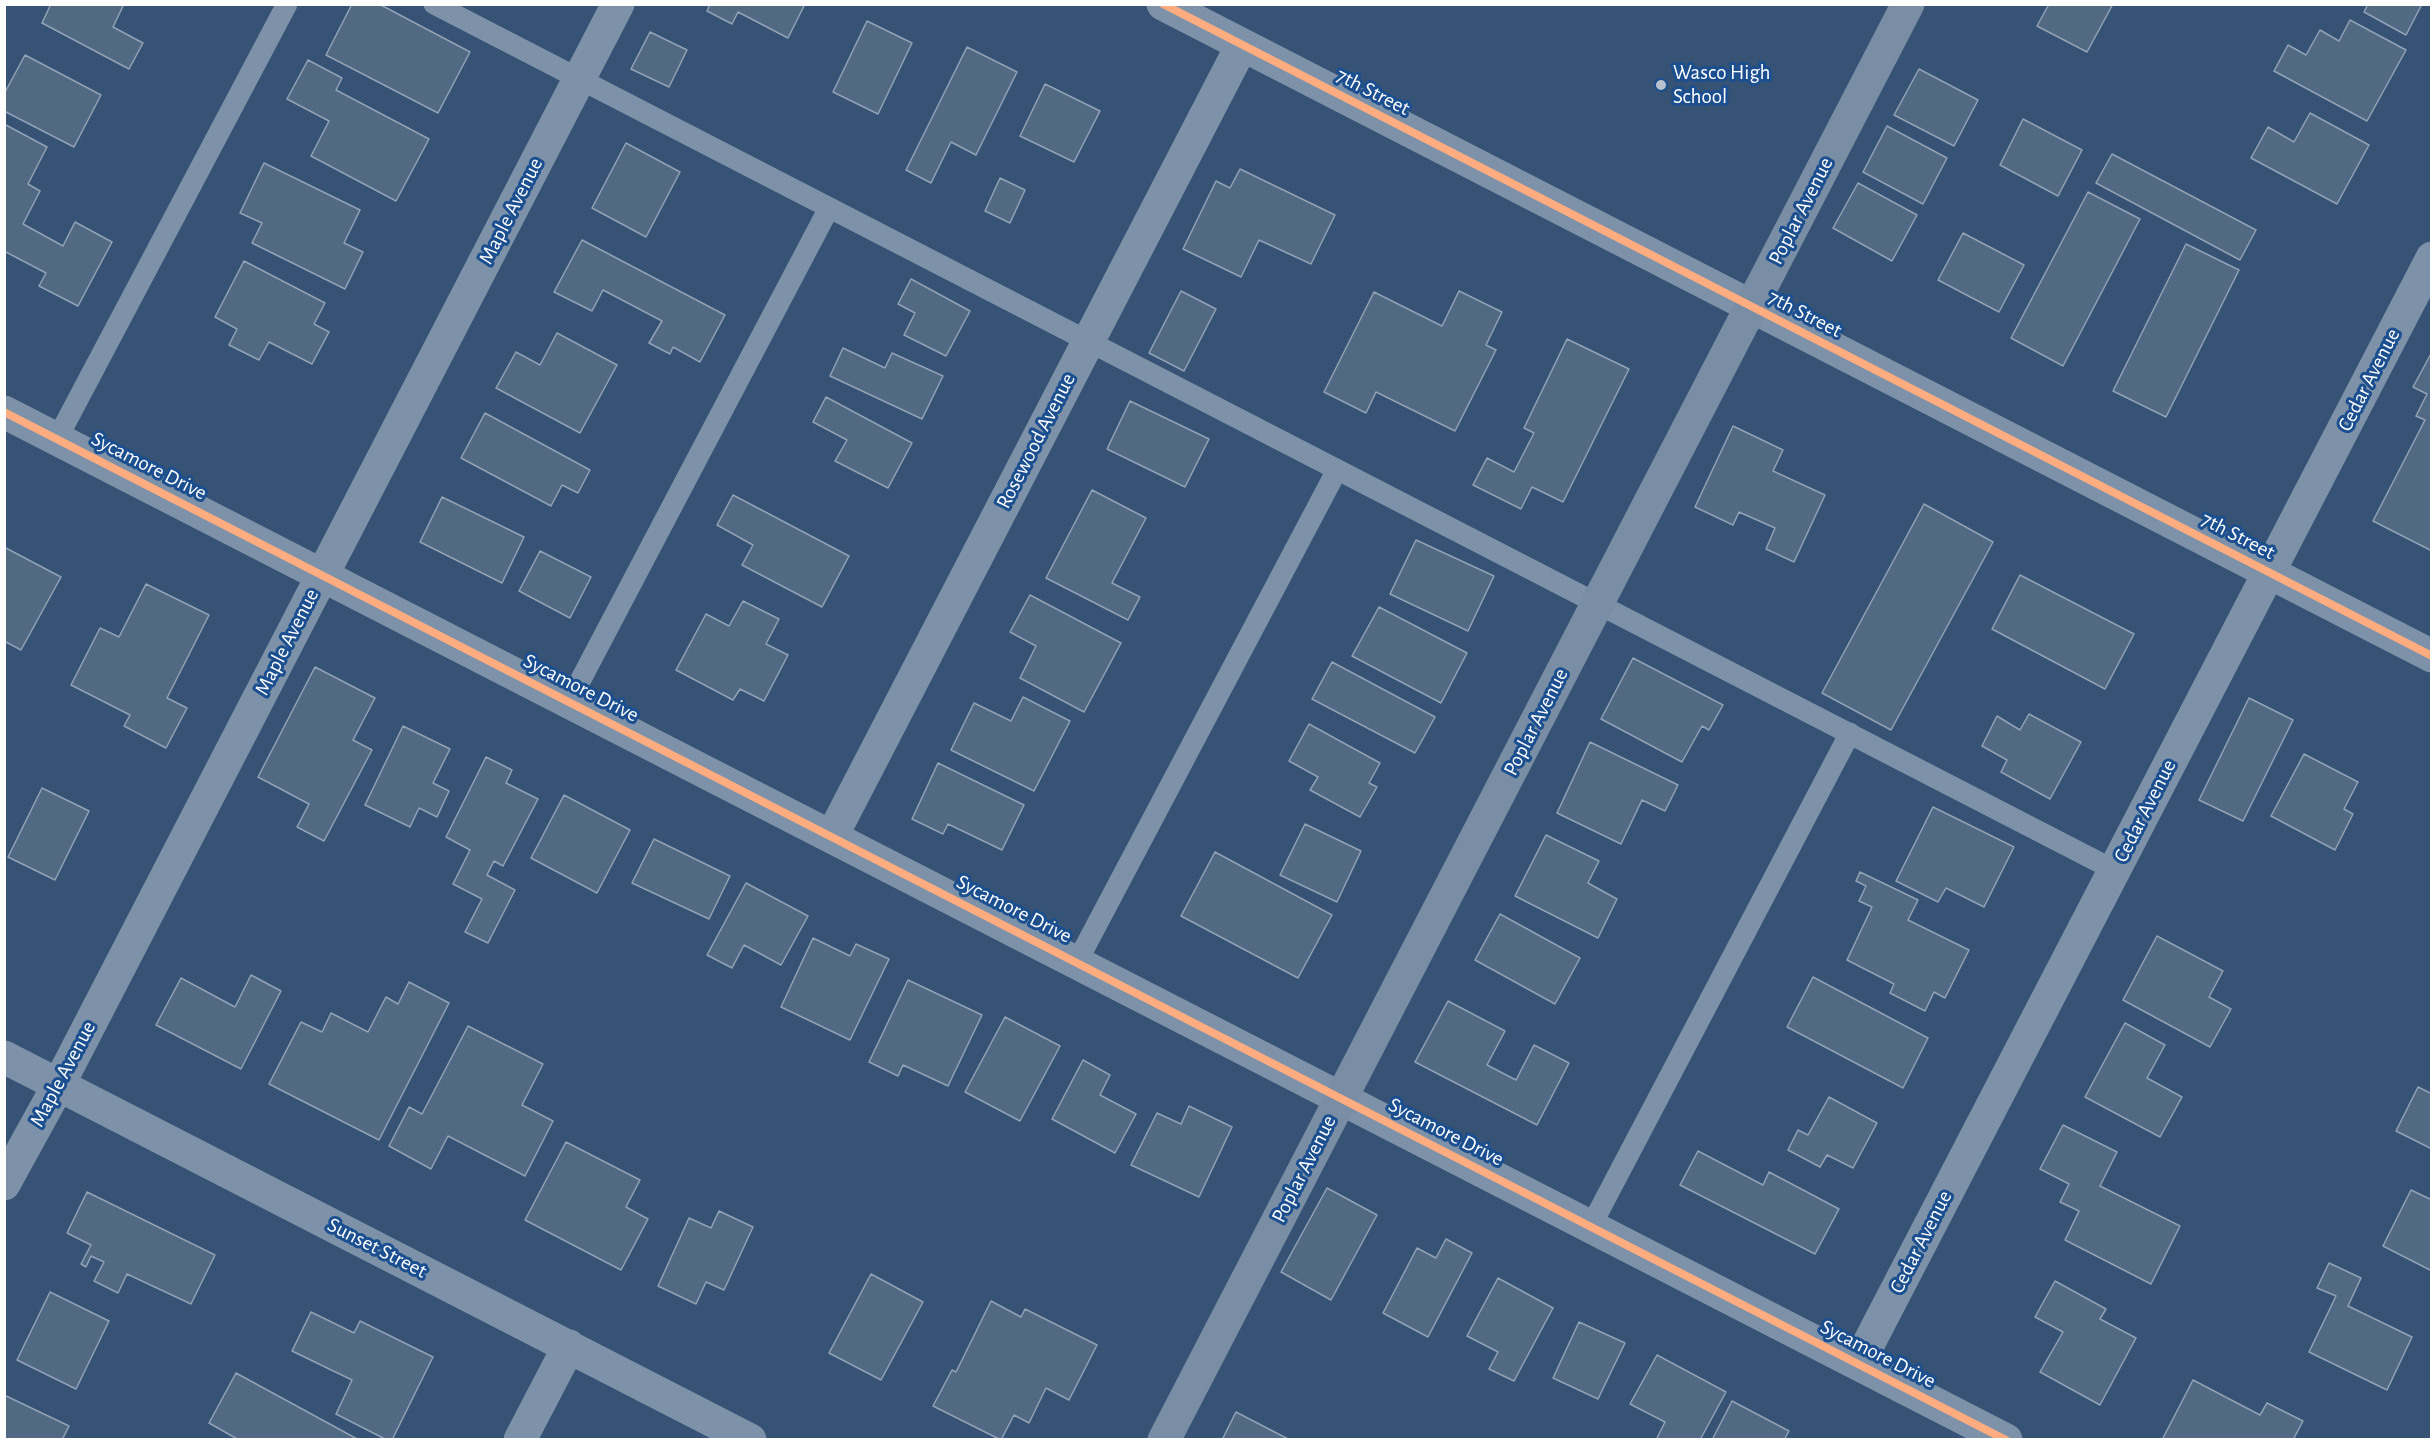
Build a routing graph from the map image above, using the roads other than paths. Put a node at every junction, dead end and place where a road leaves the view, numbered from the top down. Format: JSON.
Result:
{"nodes":[{"id":1,"x":287,"y":4,"type":"edge"},
{"id":2,"x":434,"y":4,"type":"edge"},
{"id":3,"x":618,"y":4,"type":"edge"},
{"id":4,"x":1163,"y":4,"type":"edge"},
{"id":5,"x":1908,"y":4,"type":"edge"},
{"id":6,"x":1242,"y":45,"type":"junction"},
{"id":7,"x":580,"y":79,"type":"junction"},
{"id":8,"x":829,"y":208,"type":"junction"},
{"id":9,"x":2432,"y":258,"type":"edge"},
{"id":10,"x":1751,"y":307,"type":"junction"},
{"id":11,"x":1088,"y":341,"type":"junction"},
{"id":12,"x":4,"y":412,"type":"edge"},
{"id":13,"x":57,"y":439,"type":"junction"},
{"id":14,"x":1336,"y":470,"type":"junction"},
{"id":15,"x":2269,"y":572,"type":"junction"},
{"id":16,"x":322,"y":575,"type":"junction"},
{"id":17,"x":1597,"y":604,"type":"junction"},
{"id":18,"x":2432,"y":656,"type":"edge"},
{"id":19,"x":569,"y":702,"type":"junction"},
{"id":20,"x":1850,"y":733,"type":"junction"},
{"id":21,"x":831,"y":836,"type":"junction"},
{"id":22,"x":2114,"y":870,"type":"junction"},
{"id":23,"x":1077,"y":962,"type":"junction"},
{"id":24,"x":4,"y":1057,"type":"edge"},
{"id":25,"x":58,"y":1084,"type":"junction"},
{"id":26,"x":1341,"y":1098,"type":"junction"},
{"id":27,"x":4,"y":1184,"type":"edge"},
{"id":28,"x":1591,"y":1226,"type":"junction"},
{"id":29,"x":569,"y":1347,"type":"junction"},
{"id":30,"x":1858,"y":1364,"type":"junction"},
{"id":31,"x":520,"y":1440,"type":"edge"},
{"id":32,"x":750,"y":1440,"type":"edge"},
{"id":33,"x":1164,"y":1440,"type":"edge"},
{"id":34,"x":2006,"y":1440,"type":"edge"}],
"edges":[{"from":1,"to":13,"type":"lane"},
{"from":2,"to":7,"type":"lane"},
{"from":3,"to":7,"type":"street","name":"Maple Avenue"},
{"from":4,"to":6,"type":"street","name":"7th Street"},
{"from":5,"to":10,"type":"main road","name":"Poplar Avenue"},
{"from":6,"to":10,"type":"street","name":"7th Street"},
{"from":6,"to":11,"type":"street","name":"Rosewood Avenue"},
{"from":7,"to":8,"type":"lane"},
{"from":7,"to":16,"type":"street","name":"Maple Avenue"},
{"from":8,"to":11,"type":"lane"},
{"from":8,"to":19,"type":"lane"},
{"from":9,"to":15,"type":"street","name":"Cedar Avenue"},
{"from":10,"to":15,"type":"street","name":"7th Street"},
{"from":10,"to":17,"type":"main road","name":"Poplar Avenue"},
{"from":11,"to":14,"type":"lane"},
{"from":11,"to":21,"type":"street","name":"Rosewood Avenue"},
{"from":12,"to":13,"type":"street","name":"Sycamore Drive"},
{"from":13,"to":16,"type":"street","name":"Sycamore Drive"},
{"from":14,"to":17,"type":"lane"},
{"from":14,"to":23,"type":"lane"},
{"from":15,"to":18,"type":"street","name":"7th Street"},
{"from":15,"to":22,"type":"street","name":"Cedar Avenue"},
{"from":16,"to":19,"type":"street","name":"Sycamore Drive"},
{"from":16,"to":25,"type":"street","name":"Maple Avenue"},
{"from":17,"to":20,"type":"lane"},
{"from":17,"to":26,"type":"main road","name":"Poplar Avenue"},
{"from":19,"to":21,"type":"street","name":"Sycamore Drive"},
{"from":20,"to":22,"type":"lane"},
{"from":20,"to":28,"type":"lane"},
{"from":21,"to":23,"type":"street","name":"Sycamore Drive"},
{"from":22,"to":30,"type":"street","name":"Cedar Avenue"},
{"from":23,"to":26,"type":"street","name":"Sycamore Drive"},
{"from":24,"to":25,"type":"street","name":"Sunset Street"},
{"from":25,"to":27,"type":"street","name":"Maple Avenue"},
{"from":25,"to":29,"type":"street","name":"Sunset Street"},
{"from":26,"to":28,"type":"street","name":"Sycamore Drive"},
{"from":26,"to":33,"type":"main road","name":"Poplar Avenue"},
{"from":28,"to":30,"type":"street","name":"Sycamore Drive"},
{"from":29,"to":31,"type":"street"},
{"from":29,"to":32,"type":"street","name":"Sunset Street"},
{"from":30,"to":34,"type":"street","name":"Sycamore Drive"}]}
